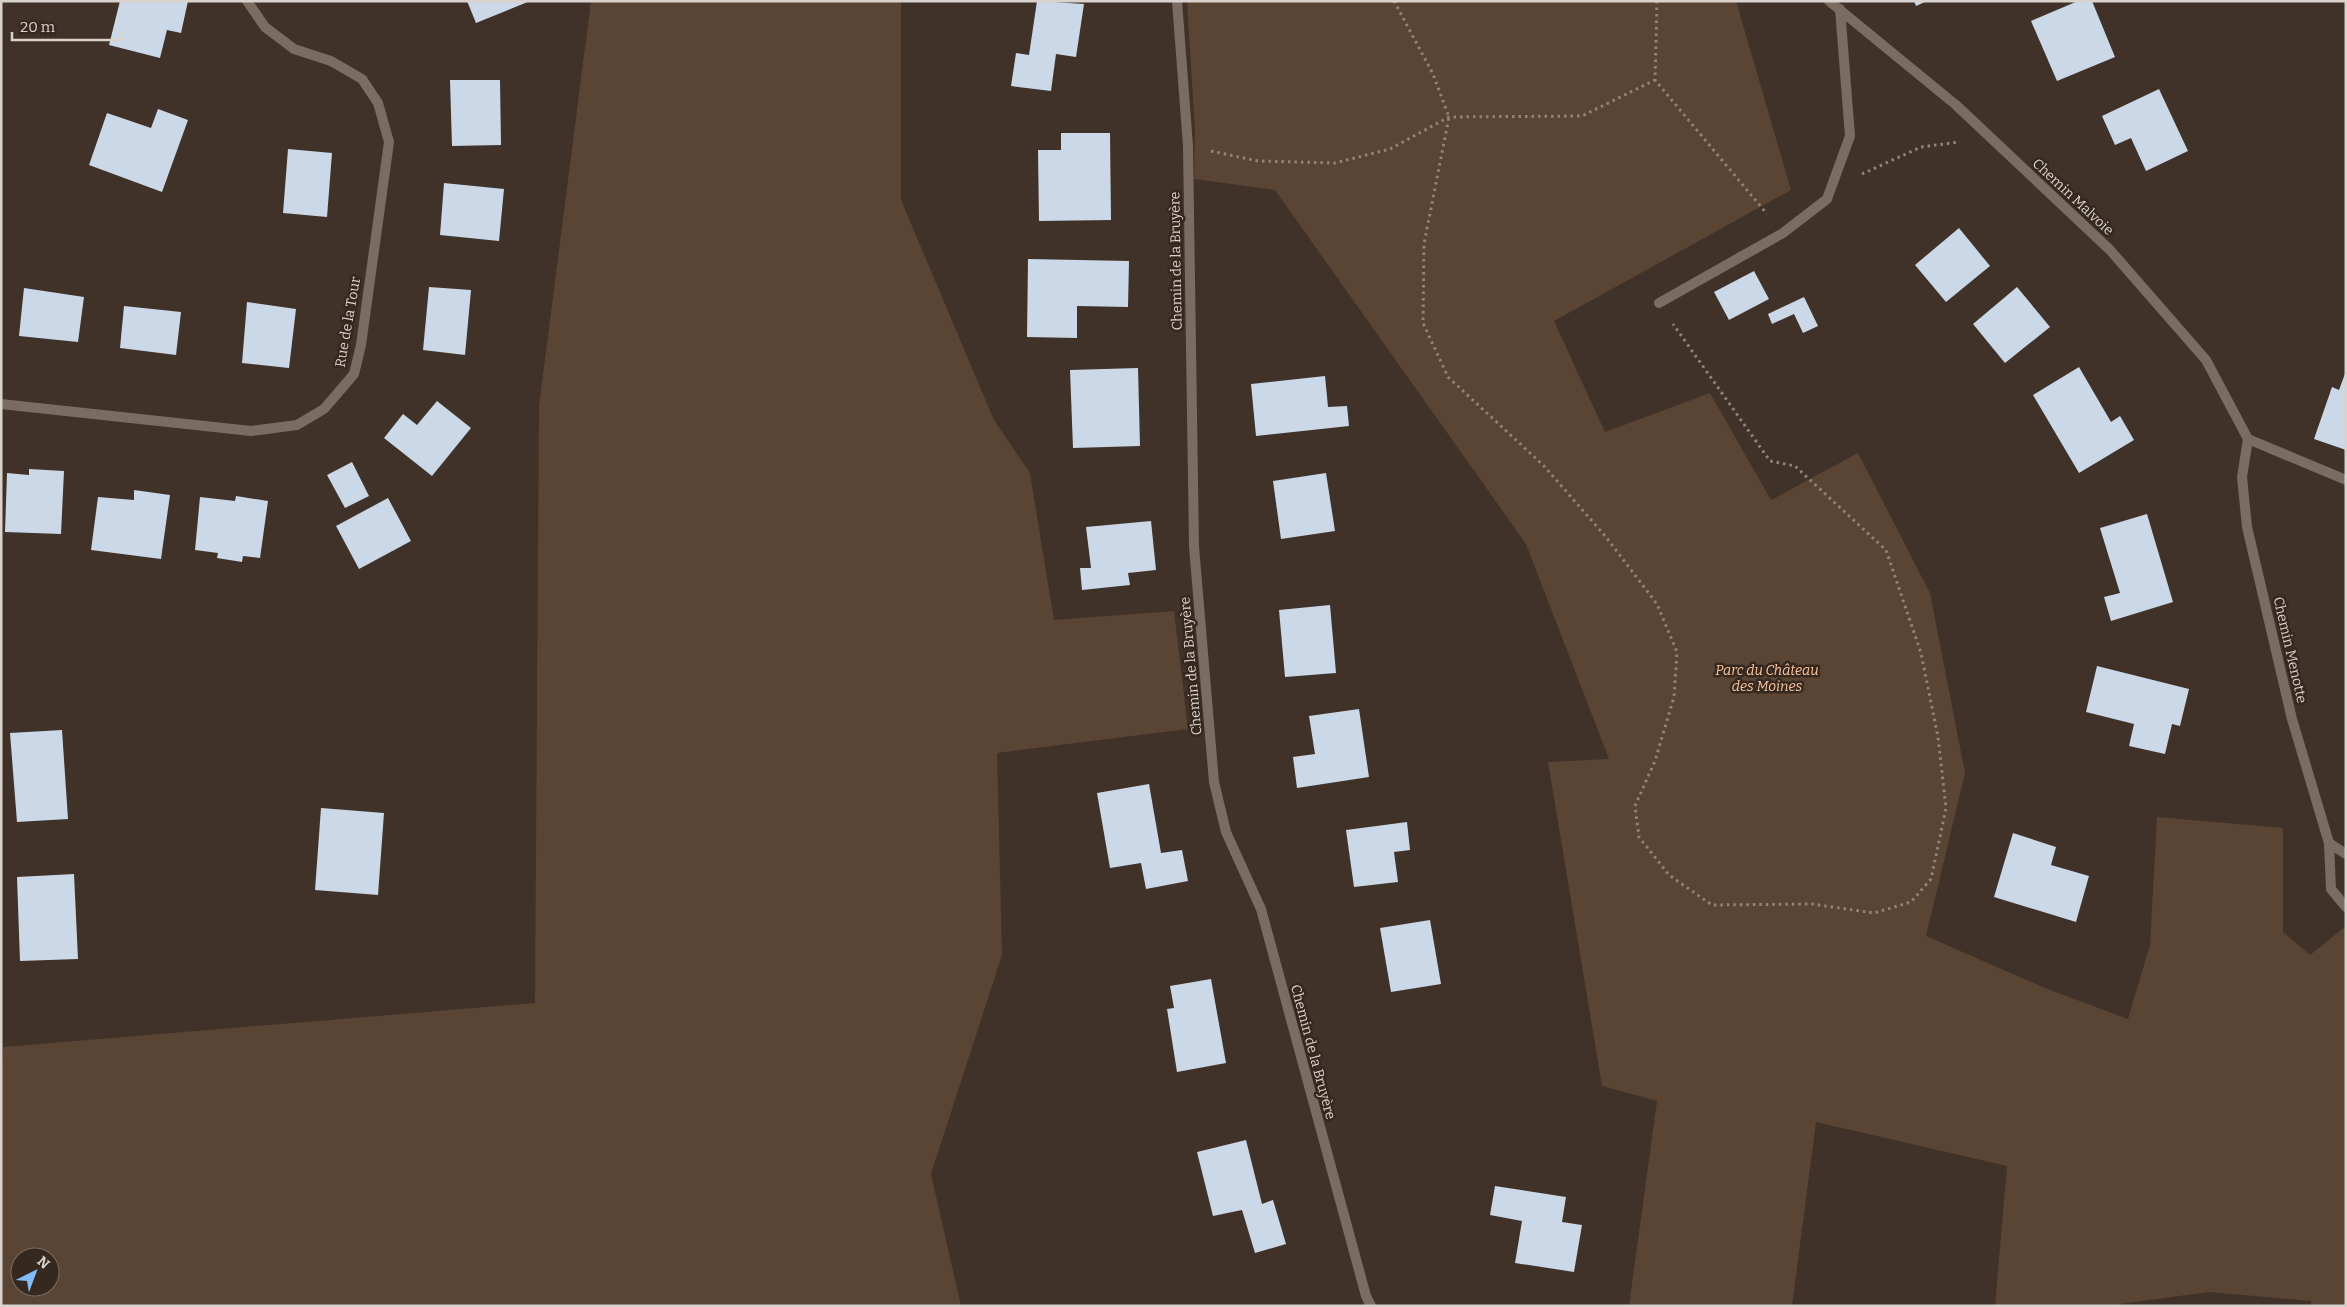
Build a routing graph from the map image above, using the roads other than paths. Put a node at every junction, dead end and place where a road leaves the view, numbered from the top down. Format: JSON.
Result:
{"nodes":[{"id":1,"x":247,"y":1,"type":"edge"},
{"id":2,"x":1177,"y":1,"type":"edge"},
{"id":3,"x":1829,"y":1,"type":"edge"},
{"id":4,"x":1840,"y":9,"type":"junction"},
{"id":5,"x":1659,"y":303,"type":"road end"},
{"id":6,"x":1,"y":404,"type":"edge"},
{"id":7,"x":2248,"y":440,"type":"junction"},
{"id":8,"x":2346,"y":480,"type":"edge"},
{"id":9,"x":2329,"y":843,"type":"junction"},
{"id":10,"x":2346,"y":854,"type":"edge"},
{"id":11,"x":2346,"y":907,"type":"edge"},
{"id":12,"x":1371,"y":1306,"type":"edge"}],
"edges":[{"from":1,"to":6,"type":"street","name":"Rue de la Tour"},
{"from":2,"to":12,"type":"street","name":"Chemin de la Bruyère"},
{"from":3,"to":4,"type":"street","name":"Chemin Malvoie"},
{"from":4,"to":5,"type":"street"},
{"from":4,"to":7,"type":"street","name":"Chemin Malvoie"},
{"from":7,"to":8,"type":"street"},
{"from":7,"to":9,"type":"street","name":"Chemin Menotte"},
{"from":9,"to":10,"type":"street"},
{"from":9,"to":11,"type":"street","name":"Chemin Menotte"}]}
